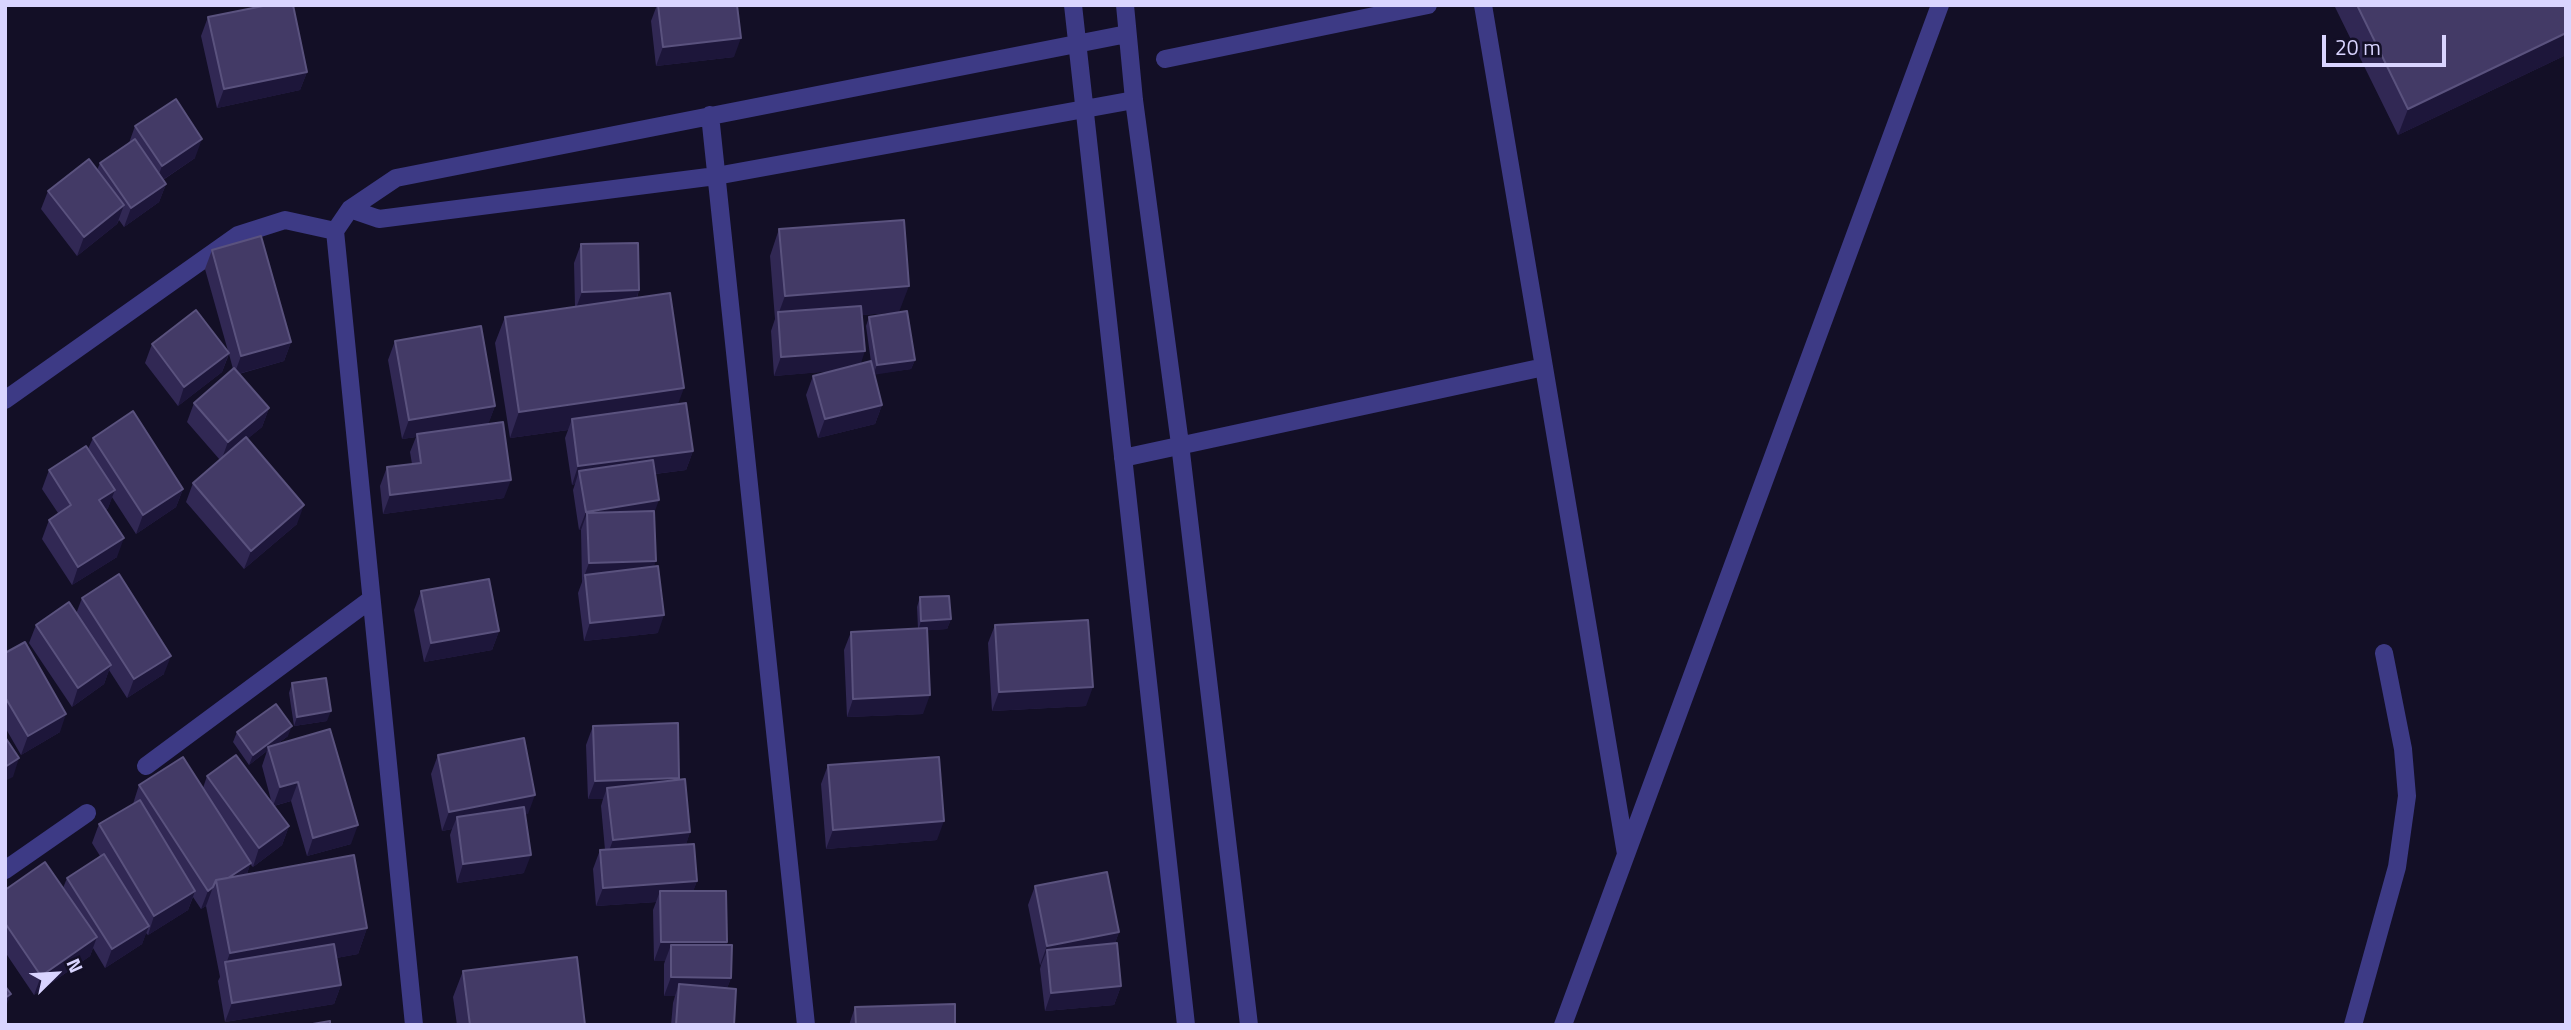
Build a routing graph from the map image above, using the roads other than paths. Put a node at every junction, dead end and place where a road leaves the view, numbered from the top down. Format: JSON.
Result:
{"nodes":[{"id":1,"x":1073,"y":5,"type":"edge"},
{"id":2,"x":1125,"y":5,"type":"edge"},
{"id":3,"x":1428,"y":5,"type":"edge"},
{"id":4,"x":1483,"y":5,"type":"edge"},
{"id":5,"x":1940,"y":5,"type":"edge"},
{"id":6,"x":1127,"y":34,"type":"junction"},
{"id":7,"x":1075,"y":42,"type":"junction"},
{"id":8,"x":1165,"y":59,"type":"dead end"},
{"id":9,"x":1134,"y":100,"type":"junction"},
{"id":10,"x":1085,"y":108,"type":"junction"},
{"id":11,"x":710,"y":115,"type":"junction"},
{"id":12,"x":716,"y":176,"type":"junction"},
{"id":13,"x":350,"y":209,"type":"junction"},
{"id":14,"x":335,"y":231,"type":"junction"},
{"id":15,"x":1544,"y":367,"type":"junction"},
{"id":16,"x":5,"y":400,"type":"edge"},
{"id":17,"x":1180,"y":444,"type":"junction"},
{"id":18,"x":1123,"y":458,"type":"junction"},
{"id":19,"x":370,"y":600,"type":"junction"},
{"id":20,"x":2384,"y":653,"type":"dead end"},
{"id":21,"x":146,"y":766,"type":"dead end"},
{"id":22,"x":86,"y":813,"type":"dead end"},
{"id":23,"x":1626,"y":858,"type":"junction"},
{"id":24,"x":5,"y":870,"type":"edge"},
{"id":25,"x":414,"y":1025,"type":"edge"},
{"id":26,"x":806,"y":1025,"type":"edge"},
{"id":27,"x":1186,"y":1025,"type":"edge"},
{"id":28,"x":1249,"y":1025,"type":"edge"},
{"id":29,"x":1563,"y":1025,"type":"edge"},
{"id":30,"x":2353,"y":1025,"type":"edge"}],
"edges":[{"from":1,"to":7,"type":"street"},
{"from":2,"to":6,"type":"street"},
{"from":3,"to":8,"type":"street"},
{"from":4,"to":15,"type":"street"},
{"from":5,"to":23,"type":"street"},
{"from":6,"to":7,"type":"street"},
{"from":6,"to":9,"type":"street"},
{"from":7,"to":10,"type":"street"},
{"from":7,"to":11,"type":"street"},
{"from":9,"to":10,"type":"street"},
{"from":9,"to":17,"type":"street"},
{"from":10,"to":12,"type":"street"},
{"from":10,"to":18,"type":"street"},
{"from":11,"to":12,"type":"street"},
{"from":11,"to":13,"type":"street"},
{"from":12,"to":13,"type":"street"},
{"from":12,"to":26,"type":"street"},
{"from":13,"to":14,"type":"street"},
{"from":14,"to":16,"type":"street"},
{"from":14,"to":19,"type":"street"},
{"from":15,"to":17,"type":"street"},
{"from":15,"to":23,"type":"street"},
{"from":17,"to":18,"type":"street"},
{"from":17,"to":28,"type":"street"},
{"from":18,"to":27,"type":"street"},
{"from":19,"to":21,"type":"street"},
{"from":19,"to":25,"type":"street"},
{"from":20,"to":30,"type":"street"},
{"from":22,"to":24,"type":"street"},
{"from":23,"to":29,"type":"street"}]}
